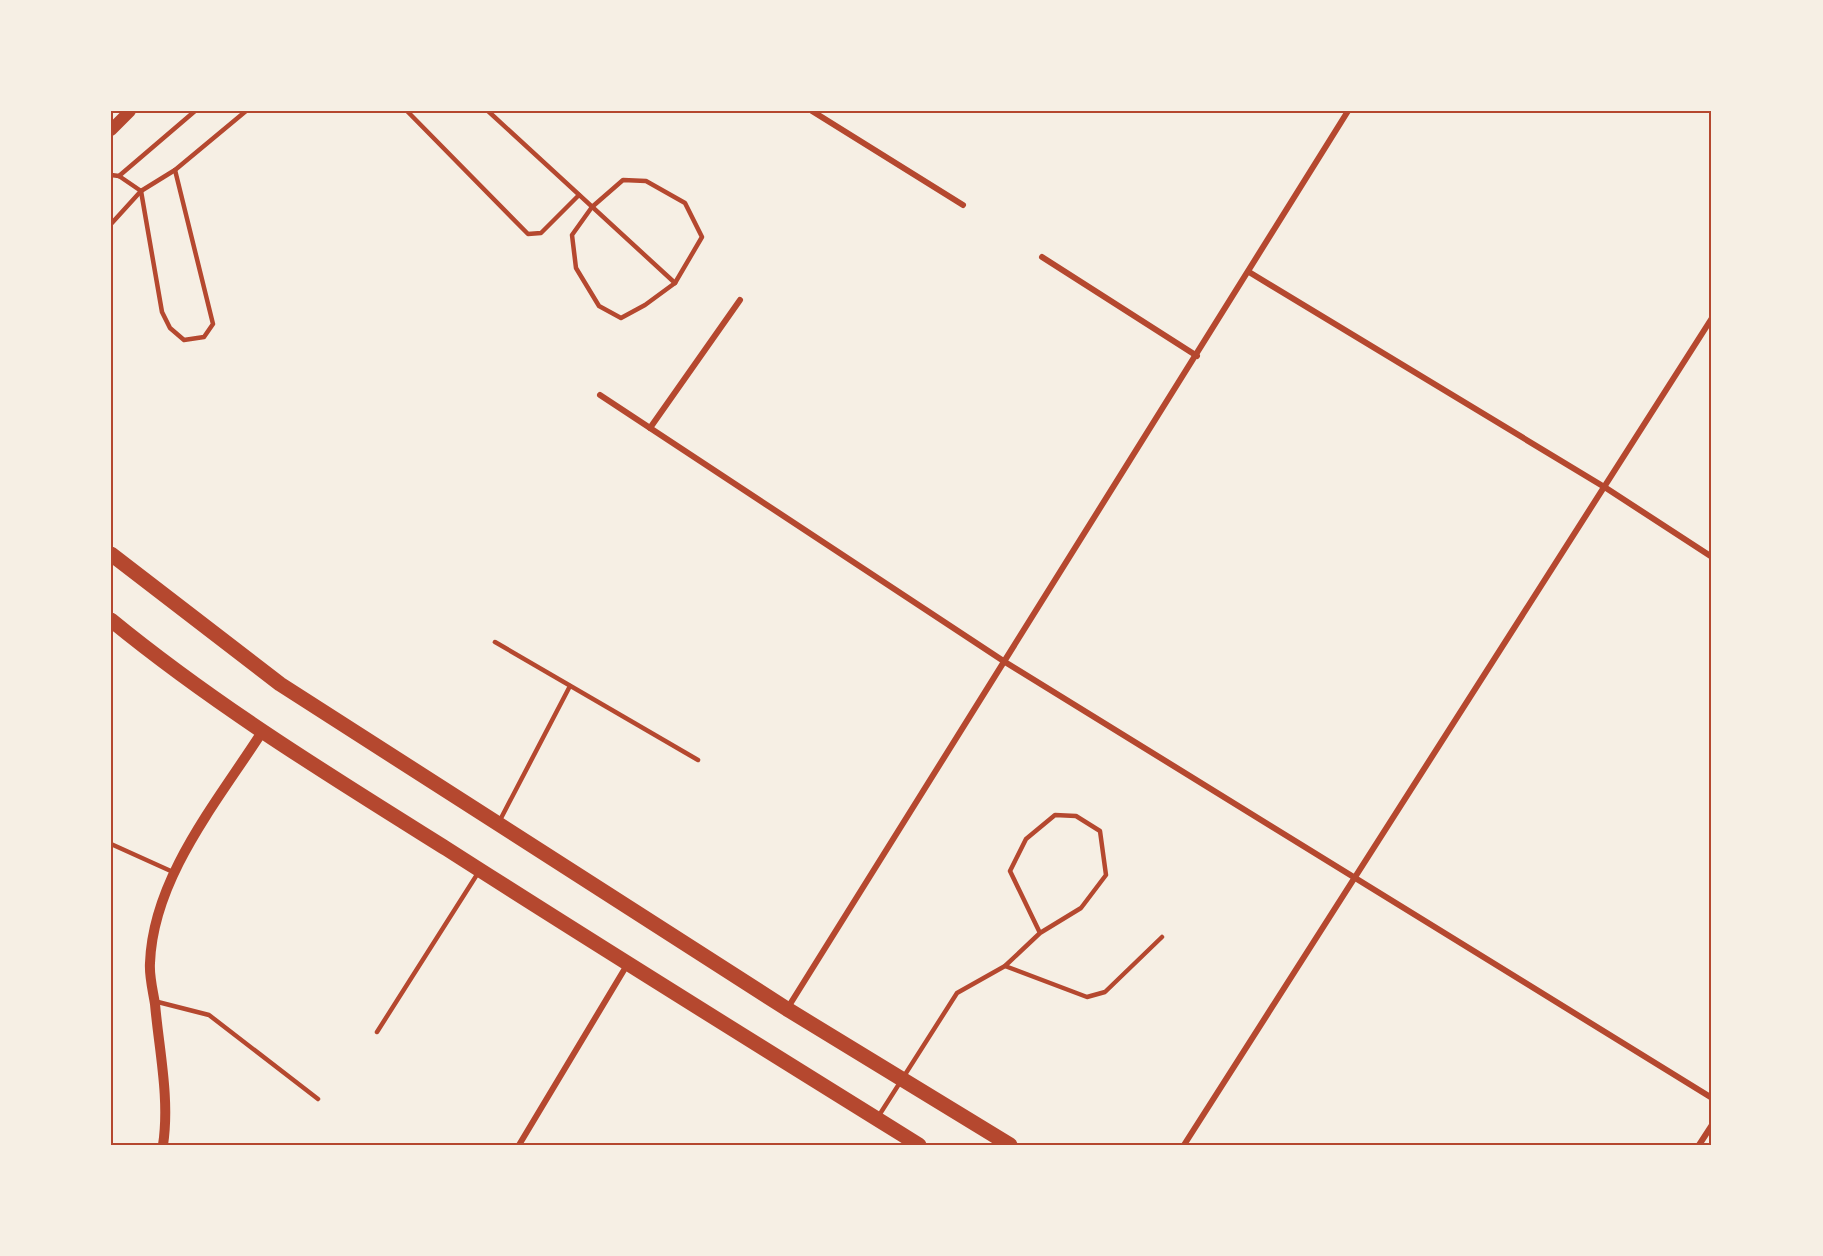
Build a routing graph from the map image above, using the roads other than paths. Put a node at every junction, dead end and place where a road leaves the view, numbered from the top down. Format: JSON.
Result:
{"nodes":[{"id":1,"x":195,"y":111,"type":"edge"},
{"id":2,"x":246,"y":111,"type":"edge"},
{"id":3,"x":407,"y":111,"type":"edge"},
{"id":4,"x":488,"y":111,"type":"edge"},
{"id":5,"x":812,"y":111,"type":"edge"},
{"id":6,"x":1348,"y":111,"type":"edge"},
{"id":7,"x":127,"y":112,"type":"edge"},
{"id":8,"x":111,"y":130,"type":"edge"},
{"id":9,"x":175,"y":170,"type":"junction"},
{"id":10,"x":111,"y":175,"type":"edge"},
{"id":11,"x":119,"y":176,"type":"junction"},
{"id":12,"x":141,"y":190,"type":"junction"},
{"id":13,"x":579,"y":195,"type":"junction"},
{"id":14,"x":963,"y":205,"type":"dead end"},
{"id":15,"x":592,"y":207,"type":"junction"},
{"id":16,"x":111,"y":224,"type":"edge"},
{"id":17,"x":1042,"y":257,"type":"dead end"},
{"id":18,"x":1249,"y":272,"type":"junction"},
{"id":19,"x":675,"y":283,"type":"junction"},
{"id":20,"x":740,"y":300,"type":"dead end"},
{"id":21,"x":1712,"y":318,"type":"edge"},
{"id":22,"x":1197,"y":356,"type":"junction"},
{"id":23,"x":600,"y":395,"type":"dead end"},
{"id":24,"x":650,"y":428,"type":"junction"},
{"id":25,"x":1606,"y":488,"type":"junction"},
{"id":26,"x":111,"y":555,"type":"edge"},
{"id":27,"x":1712,"y":557,"type":"edge"},
{"id":28,"x":111,"y":620,"type":"edge"},
{"id":29,"x":495,"y":642,"type":"dead end"},
{"id":30,"x":1005,"y":662,"type":"junction"},
{"id":31,"x":570,"y":686,"type":"junction"},
{"id":32,"x":262,"y":732,"type":"junction"},
{"id":33,"x":698,"y":760,"type":"dead end"},
{"id":34,"x":497,"y":825,"type":"junction"},
{"id":35,"x":111,"y":844,"type":"edge"},
{"id":36,"x":480,"y":870,"type":"junction"},
{"id":37,"x":173,"y":872,"type":"junction"},
{"id":38,"x":1353,"y":876,"type":"junction"},
{"id":39,"x":1040,"y":933,"type":"junction"},
{"id":40,"x":1162,"y":937,"type":"dead end"},
{"id":41,"x":627,"y":965,"type":"junction"},
{"id":42,"x":1005,"y":966,"type":"junction"},
{"id":43,"x":154,"y":1001,"type":"junction"},
{"id":44,"x":787,"y":1009,"type":"junction"},
{"id":45,"x":377,"y":1032,"type":"dead end"},
{"id":46,"x":901,"y":1079,"type":"junction"},
{"id":47,"x":1712,"y":1098,"type":"edge"},
{"id":48,"x":318,"y":1100,"type":"dead end"},
{"id":49,"x":876,"y":1119,"type":"junction"},
{"id":50,"x":1712,"y":1125,"type":"edge"},
{"id":51,"x":163,"y":1145,"type":"edge"},
{"id":52,"x":519,"y":1145,"type":"edge"},
{"id":53,"x":919,"y":1145,"type":"edge"},
{"id":54,"x":1010,"y":1145,"type":"edge"},
{"id":55,"x":1184,"y":1145,"type":"edge"},
{"id":56,"x":1700,"y":1145,"type":"edge"}],
"edges":[{"from":1,"to":11,"type":"lane"},
{"from":2,"to":9,"type":"lane"},
{"from":3,"to":13,"type":"lane"},
{"from":4,"to":13,"type":"lane"},
{"from":5,"to":14,"type":"street"},
{"from":6,"to":18,"type":"street"},
{"from":7,"to":8,"type":"main road"},
{"from":9,"to":12,"type":"lane"},
{"from":9,"to":12,"type":"lane"},
{"from":10,"to":11,"type":"lane"},
{"from":11,"to":12,"type":"lane"},
{"from":12,"to":16,"type":"lane"},
{"from":13,"to":15,"type":"lane"},
{"from":15,"to":19,"type":"lane"},
{"from":15,"to":19,"type":"lane"},
{"from":15,"to":19,"type":"lane"},
{"from":17,"to":22,"type":"street"},
{"from":18,"to":22,"type":"street"},
{"from":18,"to":25,"type":"street"},
{"from":20,"to":24,"type":"street"},
{"from":21,"to":25,"type":"street"},
{"from":22,"to":30,"type":"street"},
{"from":23,"to":24,"type":"street"},
{"from":24,"to":30,"type":"street"},
{"from":25,"to":27,"type":"street"},
{"from":25,"to":38,"type":"street"},
{"from":26,"to":34,"type":"main road"},
{"from":28,"to":32,"type":"main road"},
{"from":29,"to":31,"type":"lane"},
{"from":30,"to":38,"type":"street"},
{"from":30,"to":44,"type":"street"},
{"from":31,"to":33,"type":"lane"},
{"from":31,"to":34,"type":"lane"},
{"from":32,"to":36,"type":"main road"},
{"from":32,"to":37,"type":"street"},
{"from":34,"to":44,"type":"main road"},
{"from":35,"to":37,"type":"lane"},
{"from":36,"to":41,"type":"main road"},
{"from":36,"to":45,"type":"lane"},
{"from":37,"to":43,"type":"street"},
{"from":38,"to":47,"type":"street"},
{"from":38,"to":55,"type":"street"},
{"from":39,"to":39,"type":"lane"},
{"from":39,"to":42,"type":"lane"},
{"from":40,"to":42,"type":"lane"},
{"from":41,"to":49,"type":"main road"},
{"from":41,"to":52,"type":"street"},
{"from":42,"to":46,"type":"lane"},
{"from":43,"to":48,"type":"lane"},
{"from":43,"to":51,"type":"street"},
{"from":44,"to":46,"type":"main road"},
{"from":46,"to":49,"type":"lane"},
{"from":46,"to":54,"type":"main road"},
{"from":49,"to":53,"type":"main road"},
{"from":50,"to":56,"type":"street"}]}
